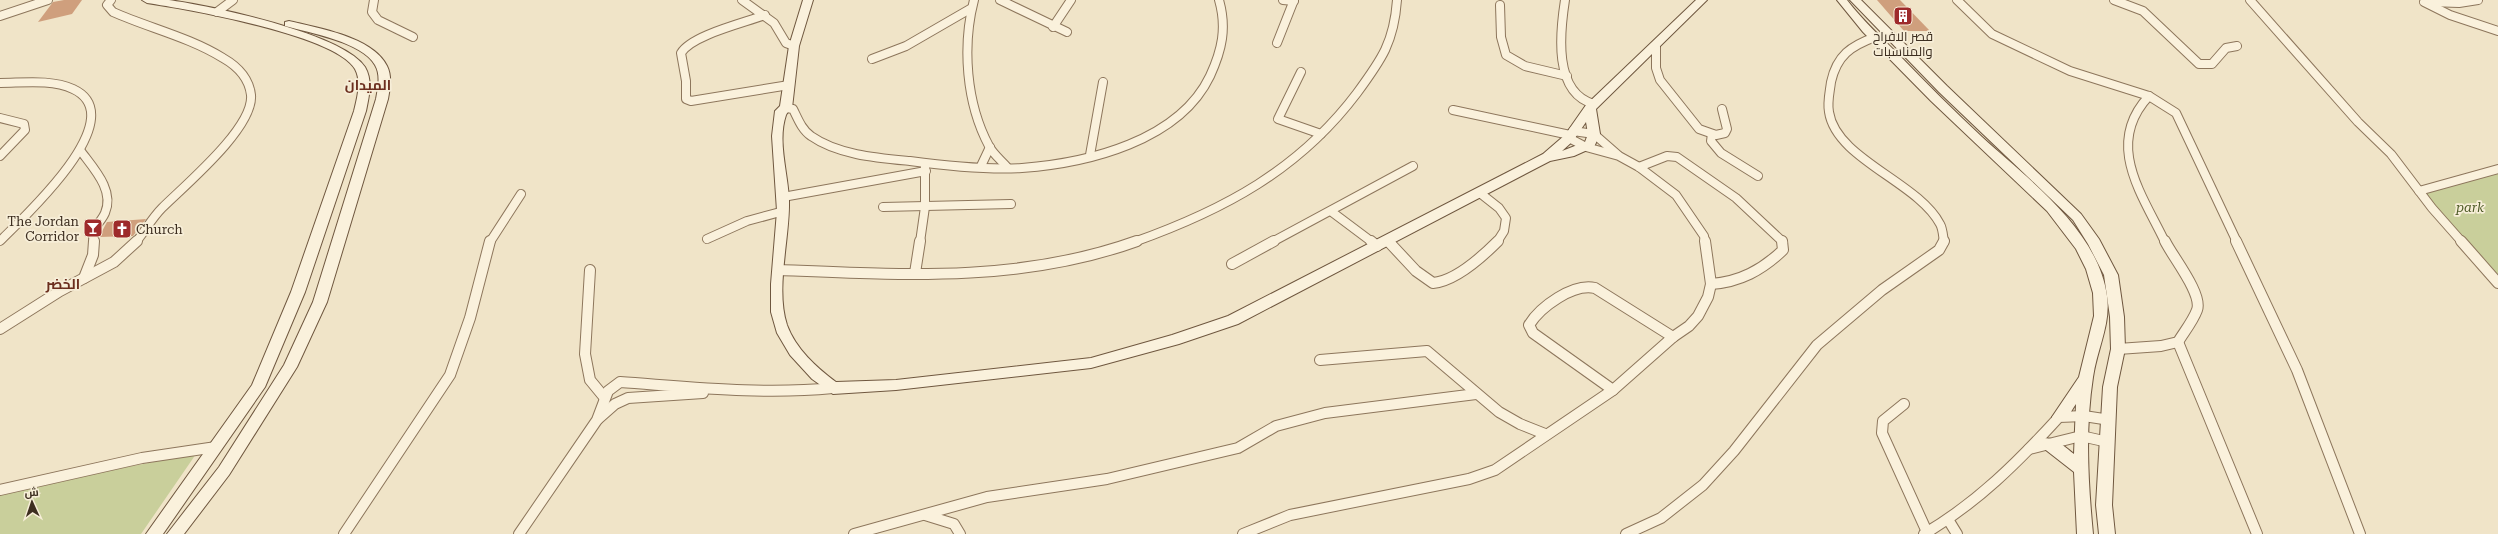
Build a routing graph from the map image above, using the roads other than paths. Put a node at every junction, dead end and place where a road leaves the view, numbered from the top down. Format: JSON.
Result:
{"nodes":[{"id":1,"x":48,"y":0,"type":"edge"},
{"id":2,"x":111,"y":0,"type":"edge"},
{"id":3,"x":147,"y":0,"type":"edge"},
{"id":4,"x":190,"y":0,"type":"edge"},
{"id":5,"x":374,"y":0,"type":"edge"},
{"id":6,"x":742,"y":0,"type":"edge"},
{"id":7,"x":808,"y":0,"type":"edge"},
{"id":8,"x":974,"y":0,"type":"edge"},
{"id":9,"x":1000,"y":0,"type":"edge"},
{"id":10,"x":1071,"y":0,"type":"edge"},
{"id":11,"x":1219,"y":0,"type":"edge"},
{"id":12,"x":1283,"y":0,"type":"edge"},
{"id":13,"x":1397,"y":0,"type":"edge"},
{"id":14,"x":1565,"y":0,"type":"edge"},
{"id":15,"x":1702,"y":0,"type":"edge"},
{"id":16,"x":1842,"y":0,"type":"edge"},
{"id":17,"x":1855,"y":0,"type":"edge"},
{"id":18,"x":1957,"y":0,"type":"edge"},
{"id":19,"x":2114,"y":0,"type":"edge"},
{"id":20,"x":2250,"y":0,"type":"edge"},
{"id":21,"x":2478,"y":0,"type":"edge"},
{"id":22,"x":1294,"y":1,"type":"edge"},
{"id":23,"x":2423,"y":1,"type":"edge"},
{"id":24,"x":1500,"y":5,"type":"dead end"},
{"id":25,"x":225,"y":6,"type":"edge"},
{"id":26,"x":970,"y":9,"type":"junction"},
{"id":27,"x":765,"y":15,"type":"junction"},
{"id":28,"x":0,"y":16,"type":"edge"},
{"id":29,"x":1053,"y":26,"type":"junction"},
{"id":30,"x":2498,"y":31,"type":"edge"},
{"id":31,"x":1067,"y":32,"type":"dead end"},
{"id":32,"x":413,"y":37,"type":"dead end"},
{"id":33,"x":1875,"y":38,"type":"junction"},
{"id":34,"x":1277,"y":43,"type":"dead end"},
{"id":35,"x":794,"y":46,"type":"junction"},
{"id":36,"x":1656,"y":46,"type":"junction"},
{"id":37,"x":2237,"y":46,"type":"dead end"},
{"id":38,"x":872,"y":59,"type":"dead end"},
{"id":39,"x":1301,"y":72,"type":"dead end"},
{"id":40,"x":1567,"y":76,"type":"junction"},
{"id":41,"x":1104,"y":82,"type":"dead end"},
{"id":42,"x":0,"y":83,"type":"edge"},
{"id":43,"x":789,"y":85,"type":"junction"},
{"id":44,"x":2149,"y":96,"type":"junction"},
{"id":45,"x":1592,"y":106,"type":"junction"},
{"id":46,"x":786,"y":108,"type":"junction"},
{"id":47,"x":1722,"y":109,"type":"dead end"},
{"id":48,"x":1453,"y":110,"type":"dead end"},
{"id":49,"x":0,"y":118,"type":"edge"},
{"id":50,"x":1321,"y":134,"type":"junction"},
{"id":51,"x":1571,"y":134,"type":"junction"},
{"id":52,"x":1594,"y":134,"type":"junction"},
{"id":53,"x":1712,"y":134,"type":"junction"},
{"id":54,"x":990,"y":147,"type":"junction"},
{"id":55,"x":1586,"y":147,"type":"junction"},
{"id":56,"x":80,"y":150,"type":"junction"},
{"id":57,"x":1090,"y":155,"type":"junction"},
{"id":58,"x":0,"y":156,"type":"edge"},
{"id":59,"x":1619,"y":156,"type":"junction"},
{"id":60,"x":1547,"y":157,"type":"junction"},
{"id":61,"x":981,"y":166,"type":"junction"},
{"id":62,"x":1413,"y":166,"type":"dead end"},
{"id":63,"x":925,"y":167,"type":"junction"},
{"id":64,"x":1007,"y":167,"type":"junction"},
{"id":65,"x":1640,"y":167,"type":"junction"},
{"id":66,"x":2497,"y":170,"type":"edge"},
{"id":67,"x":1758,"y":176,"type":"dead end"},
{"id":68,"x":2419,"y":191,"type":"junction"},
{"id":69,"x":1480,"y":193,"type":"junction"},
{"id":70,"x":521,"y":194,"type":"dead end"},
{"id":71,"x":2054,"y":194,"type":"junction"},
{"id":72,"x":2040,"y":195,"type":"junction"},
{"id":73,"x":783,"y":197,"type":"junction"},
{"id":74,"x":1011,"y":204,"type":"dead end"},
{"id":75,"x":883,"y":207,"type":"dead end"},
{"id":76,"x":925,"y":207,"type":"junction"},
{"id":77,"x":784,"y":211,"type":"junction"},
{"id":78,"x":1332,"y":212,"type":"junction"},
{"id":79,"x":707,"y":239,"type":"dead end"},
{"id":80,"x":0,"y":241,"type":"edge"},
{"id":81,"x":1382,"y":243,"type":"junction"},
{"id":82,"x":1232,"y":264,"type":"dead end"},
{"id":83,"x":590,"y":270,"type":"dead end"},
{"id":84,"x":780,"y":270,"type":"junction"},
{"id":85,"x":915,"y":273,"type":"junction"},
{"id":86,"x":84,"y":278,"type":"junction"},
{"id":87,"x":2498,"y":283,"type":"edge"},
{"id":88,"x":1711,"y":284,"type":"junction"},
{"id":89,"x":0,"y":329,"type":"edge"},
{"id":90,"x":1673,"y":337,"type":"junction"},
{"id":91,"x":2178,"y":342,"type":"junction"},
{"id":92,"x":2118,"y":349,"type":"junction"},
{"id":93,"x":1320,"y":360,"type":"dead end"},
{"id":94,"x":2086,"y":376,"type":"junction"},
{"id":95,"x":833,"y":388,"type":"junction"},
{"id":96,"x":1612,"y":390,"type":"junction"},
{"id":97,"x":740,"y":391,"type":"junction"},
{"id":98,"x":1476,"y":394,"type":"junction"},
{"id":99,"x":604,"y":397,"type":"junction"},
{"id":100,"x":1904,"y":404,"type":"dead end"},
{"id":101,"x":2084,"y":416,"type":"junction"},
{"id":102,"x":2059,"y":418,"type":"junction"},
{"id":103,"x":597,"y":420,"type":"junction"},
{"id":104,"x":2110,"y":420,"type":"junction"},
{"id":105,"x":1545,"y":434,"type":"junction"},
{"id":106,"x":2081,"y":436,"type":"junction"},
{"id":107,"x":2108,"y":442,"type":"junction"},
{"id":108,"x":2047,"y":443,"type":"junction"},
{"id":109,"x":241,"y":444,"type":"junction"},
{"id":110,"x":216,"y":447,"type":"junction"},
{"id":111,"x":2027,"y":449,"type":"junction"},
{"id":112,"x":2080,"y":469,"type":"junction"},
{"id":113,"x":0,"y":490,"type":"edge"},
{"id":114,"x":924,"y":515,"type":"junction"},
{"id":115,"x":1949,"y":521,"type":"junction"},
{"id":116,"x":1925,"y":533,"type":"edge"},
{"id":117,"x":154,"y":534,"type":"edge"},
{"id":118,"x":175,"y":534,"type":"edge"},
{"id":119,"x":344,"y":534,"type":"edge"},
{"id":120,"x":520,"y":534,"type":"edge"},
{"id":121,"x":854,"y":534,"type":"edge"},
{"id":122,"x":960,"y":534,"type":"edge"},
{"id":123,"x":1243,"y":534,"type":"edge"},
{"id":124,"x":1626,"y":534,"type":"edge"},
{"id":125,"x":1957,"y":534,"type":"edge"},
{"id":126,"x":2085,"y":534,"type":"edge"},
{"id":127,"x":2107,"y":534,"type":"edge"},
{"id":128,"x":2257,"y":534,"type":"edge"},
{"id":129,"x":2360,"y":534,"type":"edge"}],
"edges":[{"from":1,"to":28,"type":"street"},
{"from":2,"to":86,"type":"street"},
{"from":3,"to":25,"type":"main road"},
{"from":4,"to":25,"type":"main road"},
{"from":5,"to":32,"type":"street"},
{"from":6,"to":27,"type":"street"},
{"from":7,"to":35,"type":"main road"},
{"from":8,"to":26,"type":"street"},
{"from":9,"to":29,"type":"street"},
{"from":10,"to":29,"type":"street"},
{"from":11,"to":57,"type":"street"},
{"from":12,"to":22,"type":"street"},
{"from":13,"to":50,"type":"street"},
{"from":14,"to":40,"type":"street"},
{"from":15,"to":36,"type":"main road"},
{"from":16,"to":33,"type":"main road"},
{"from":17,"to":71,"type":"main road"},
{"from":18,"to":44,"type":"street"},
{"from":19,"to":37,"type":"street"},
{"from":20,"to":68,"type":"street"},
{"from":21,"to":23,"type":"street"},
{"from":22,"to":34,"type":"street"},
{"from":23,"to":30,"type":"street"},
{"from":24,"to":40,"type":"street"},
{"from":25,"to":109,"type":"main road"},
{"from":25,"to":110,"type":"main road"},
{"from":26,"to":38,"type":"street"},
{"from":26,"to":54,"type":"street"},
{"from":27,"to":35,"type":"street"},
{"from":27,"to":43,"type":"street"},
{"from":29,"to":31,"type":"street"},
{"from":33,"to":72,"type":"main road"},
{"from":33,"to":124,"type":"street"},
{"from":35,"to":43,"type":"main road"},
{"from":36,"to":45,"type":"main road"},
{"from":36,"to":53,"type":"street"},
{"from":39,"to":50,"type":"street"},
{"from":40,"to":45,"type":"street"},
{"from":41,"to":57,"type":"street"},
{"from":42,"to":56,"type":"street"},
{"from":43,"to":46,"type":"main road"},
{"from":44,"to":91,"type":"street"},
{"from":44,"to":129,"type":"street"},
{"from":45,"to":51,"type":"main road"},
{"from":45,"to":52,"type":"main road"},
{"from":46,"to":63,"type":"street"},
{"from":46,"to":73,"type":"main road"},
{"from":47,"to":53,"type":"street"},
{"from":48,"to":51,"type":"street"},
{"from":49,"to":58,"type":"street"},
{"from":50,"to":85,"type":"street"},
{"from":51,"to":52,"type":"street"},
{"from":51,"to":55,"type":"street"},
{"from":51,"to":60,"type":"main road"},
{"from":52,"to":55,"type":"main road"},
{"from":52,"to":59,"type":"street"},
{"from":53,"to":67,"type":"street"},
{"from":54,"to":61,"type":"street"},
{"from":54,"to":64,"type":"street"},
{"from":55,"to":59,"type":"street"},
{"from":55,"to":60,"type":"main road"},
{"from":56,"to":80,"type":"street"},
{"from":56,"to":86,"type":"street"},
{"from":57,"to":64,"type":"street"},
{"from":59,"to":65,"type":"street"},
{"from":60,"to":69,"type":"main road"},
{"from":61,"to":63,"type":"street"},
{"from":61,"to":64,"type":"street"},
{"from":62,"to":78,"type":"street"},
{"from":63,"to":73,"type":"street"},
{"from":63,"to":76,"type":"street"},
{"from":65,"to":88,"type":"street"},
{"from":65,"to":88,"type":"street"},
{"from":66,"to":68,"type":"street"},
{"from":68,"to":87,"type":"street"},
{"from":69,"to":81,"type":"main road"},
{"from":69,"to":81,"type":"street"},
{"from":70,"to":119,"type":"street"},
{"from":71,"to":72,"type":"main road"},
{"from":71,"to":92,"type":"main road"},
{"from":72,"to":94,"type":"main road"},
{"from":73,"to":77,"type":"main road"},
{"from":74,"to":76,"type":"street"},
{"from":75,"to":76,"type":"street"},
{"from":76,"to":85,"type":"street"},
{"from":77,"to":79,"type":"street"},
{"from":77,"to":84,"type":"main road"},
{"from":78,"to":81,"type":"street"},
{"from":78,"to":82,"type":"street"},
{"from":81,"to":95,"type":"main road"},
{"from":83,"to":99,"type":"street"},
{"from":84,"to":85,"type":"street"},
{"from":84,"to":95,"type":"main road"},
{"from":86,"to":89,"type":"street"},
{"from":88,"to":90,"type":"street"},
{"from":90,"to":96,"type":"street"},
{"from":90,"to":96,"type":"street"},
{"from":91,"to":92,"type":"street"},
{"from":91,"to":128,"type":"street"},
{"from":92,"to":104,"type":"main road"},
{"from":93,"to":98,"type":"street"},
{"from":94,"to":101,"type":"main road"},
{"from":94,"to":102,"type":"main road"},
{"from":95,"to":97,"type":"street"},
{"from":96,"to":105,"type":"street"},
{"from":97,"to":99,"type":"street"},
{"from":97,"to":103,"type":"street"},
{"from":98,"to":105,"type":"street"},
{"from":98,"to":114,"type":"street"},
{"from":99,"to":103,"type":"street"},
{"from":100,"to":116,"type":"street"},
{"from":101,"to":102,"type":"street"},
{"from":101,"to":104,"type":"street"},
{"from":101,"to":106,"type":"main road"},
{"from":102,"to":111,"type":"street"},
{"from":103,"to":120,"type":"street"},
{"from":104,"to":107,"type":"main road"},
{"from":105,"to":123,"type":"street"},
{"from":106,"to":107,"type":"street"},
{"from":106,"to":108,"type":"street"},
{"from":106,"to":112,"type":"main road"},
{"from":107,"to":127,"type":"main road"},
{"from":108,"to":111,"type":"street"},
{"from":108,"to":112,"type":"main road"},
{"from":109,"to":110,"type":"main road"},
{"from":109,"to":118,"type":"main road"},
{"from":110,"to":113,"type":"street"},
{"from":110,"to":117,"type":"main road"},
{"from":111,"to":115,"type":"street"},
{"from":112,"to":126,"type":"main road"},
{"from":114,"to":121,"type":"street"},
{"from":114,"to":122,"type":"street"},
{"from":115,"to":116,"type":"street"},
{"from":115,"to":125,"type":"street"}]}
